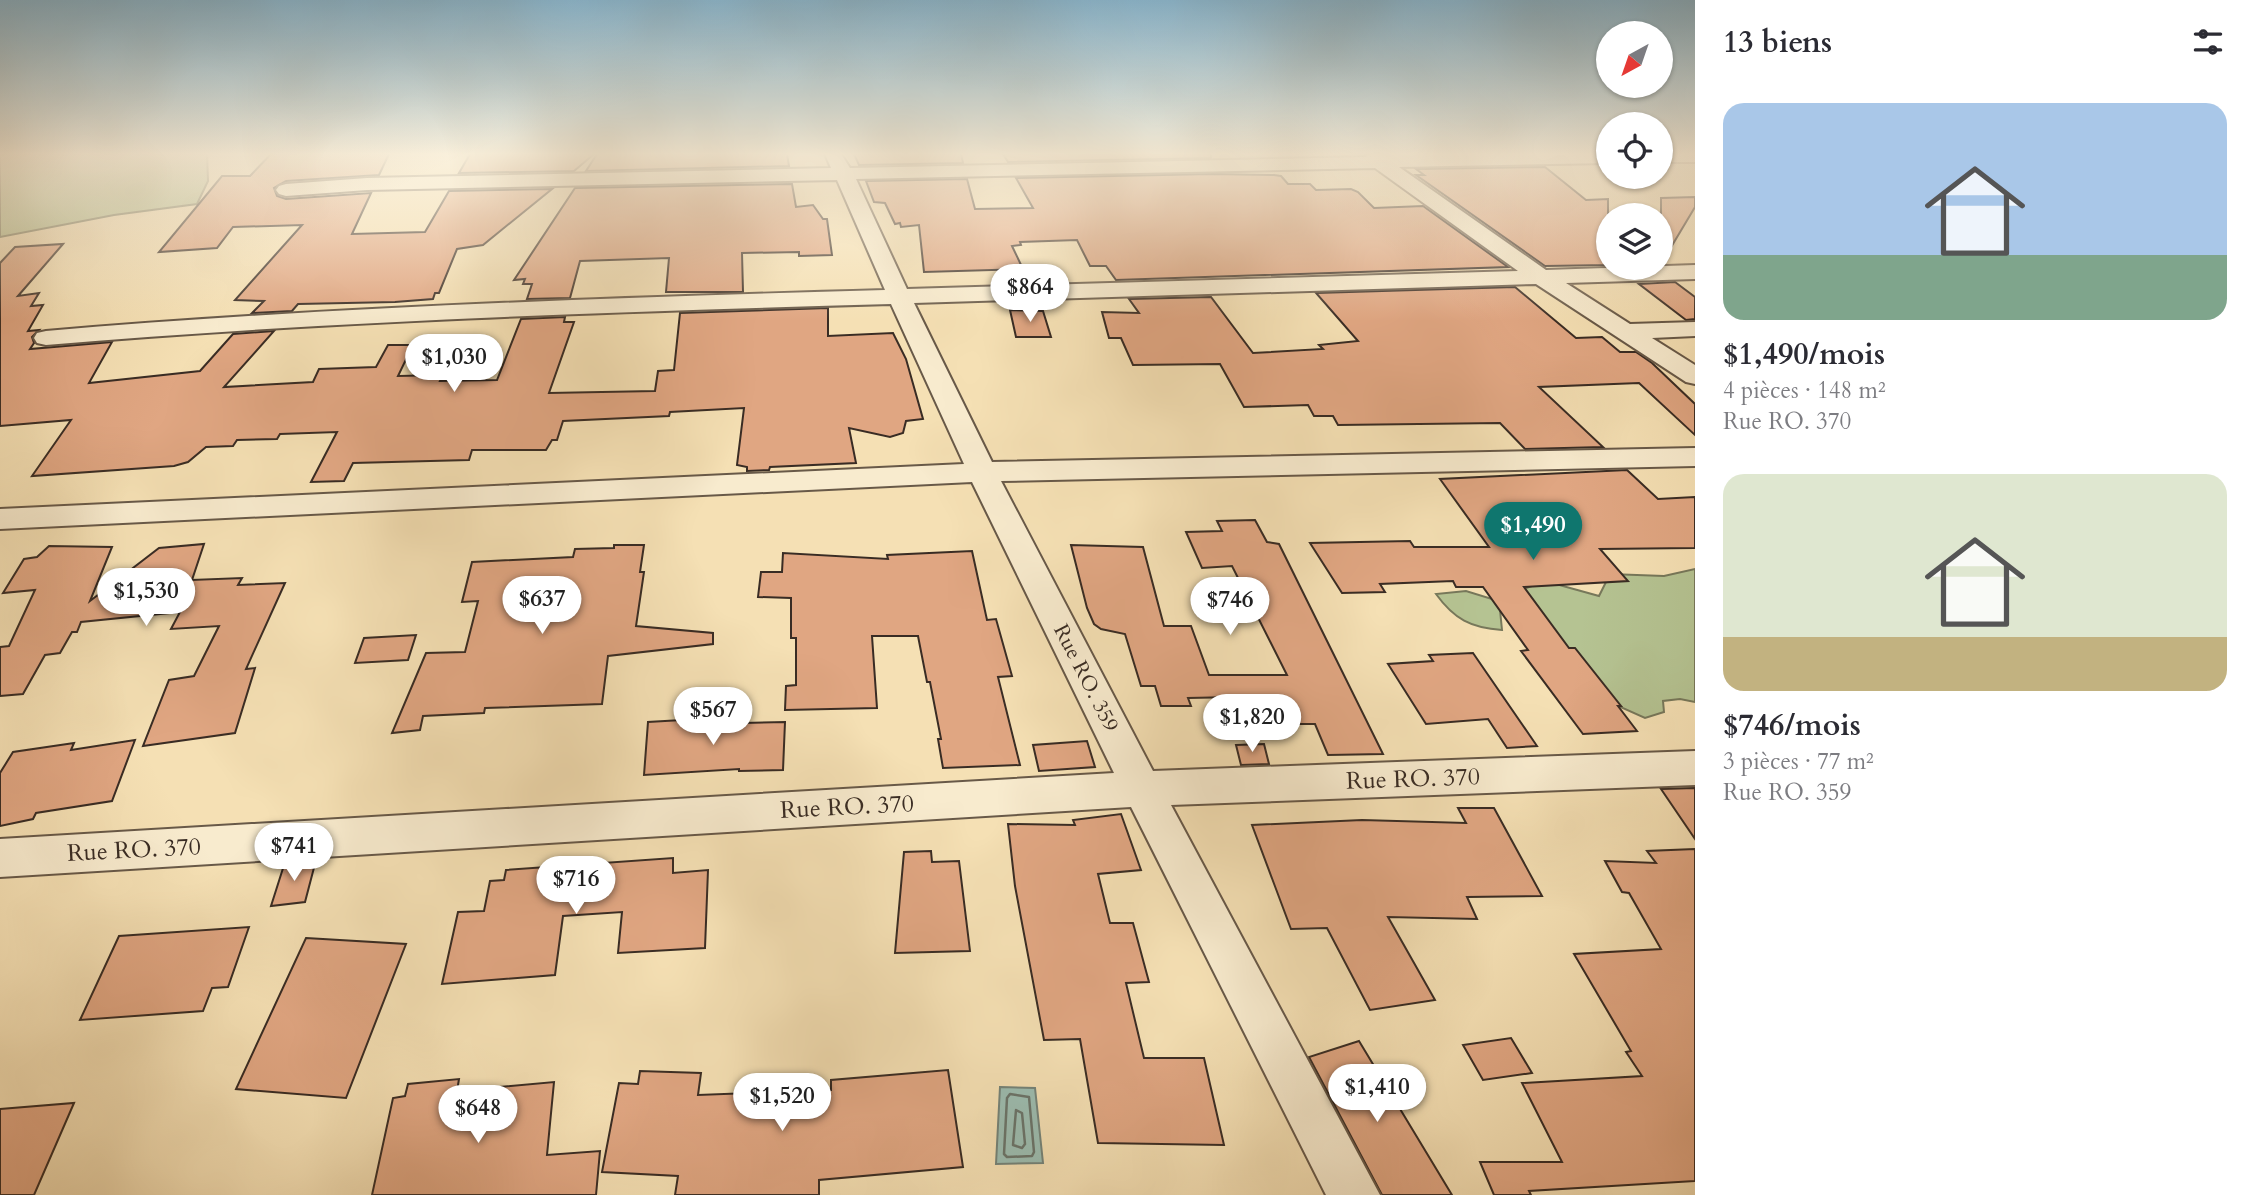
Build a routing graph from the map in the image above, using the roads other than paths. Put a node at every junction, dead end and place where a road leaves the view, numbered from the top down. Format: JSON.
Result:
{"nodes":[{"id":1,"x":859,"y":210,"type":"edge"},
{"id":2,"x":1447,"y":210,"type":"edge"},
{"id":3,"x":1695,"y":272,"type":"edge"},
{"id":4,"x":1540,"y":276,"type":"junction"},
{"id":5,"x":897,"y":295,"type":"junction"},
{"id":6,"x":1695,"y":329,"type":"edge"},
{"id":7,"x":1626,"y":331,"type":"junction"},
{"id":8,"x":46,"y":338,"type":"dead end"},
{"id":9,"x":1695,"y":376,"type":"edge"},
{"id":10,"x":1695,"y":457,"type":"edge"},
{"id":11,"x":983,"y":472,"type":"junction"},
{"id":12,"x":0,"y":519,"type":"edge"},
{"id":13,"x":1695,"y":768,"type":"edge"},
{"id":14,"x":1141,"y":789,"type":"junction"},
{"id":15,"x":0,"y":858,"type":"edge"},
{"id":16,"x":1354,"y":1195,"type":"edge"}],
"edges":[{"from":1,"to":5,"type":"street","name":"Rue RO. 359"},
{"from":2,"to":4,"type":"street"},
{"from":3,"to":4,"type":"street"},
{"from":4,"to":5,"type":"street"},
{"from":4,"to":7,"type":"street"},
{"from":5,"to":8,"type":"street"},
{"from":5,"to":11,"type":"street","name":"Rue RO. 359"},
{"from":6,"to":7,"type":"street"},
{"from":7,"to":9,"type":"street"},
{"from":10,"to":11,"type":"street"},
{"from":11,"to":12,"type":"street"},
{"from":11,"to":14,"type":"street","name":"Rue RO. 359"},
{"from":13,"to":14,"type":"street","name":"Rue RO. 370"},
{"from":14,"to":15,"type":"street","name":"Rue RO. 370"},
{"from":14,"to":16,"type":"street","name":"Rue RO. 359"}]}
